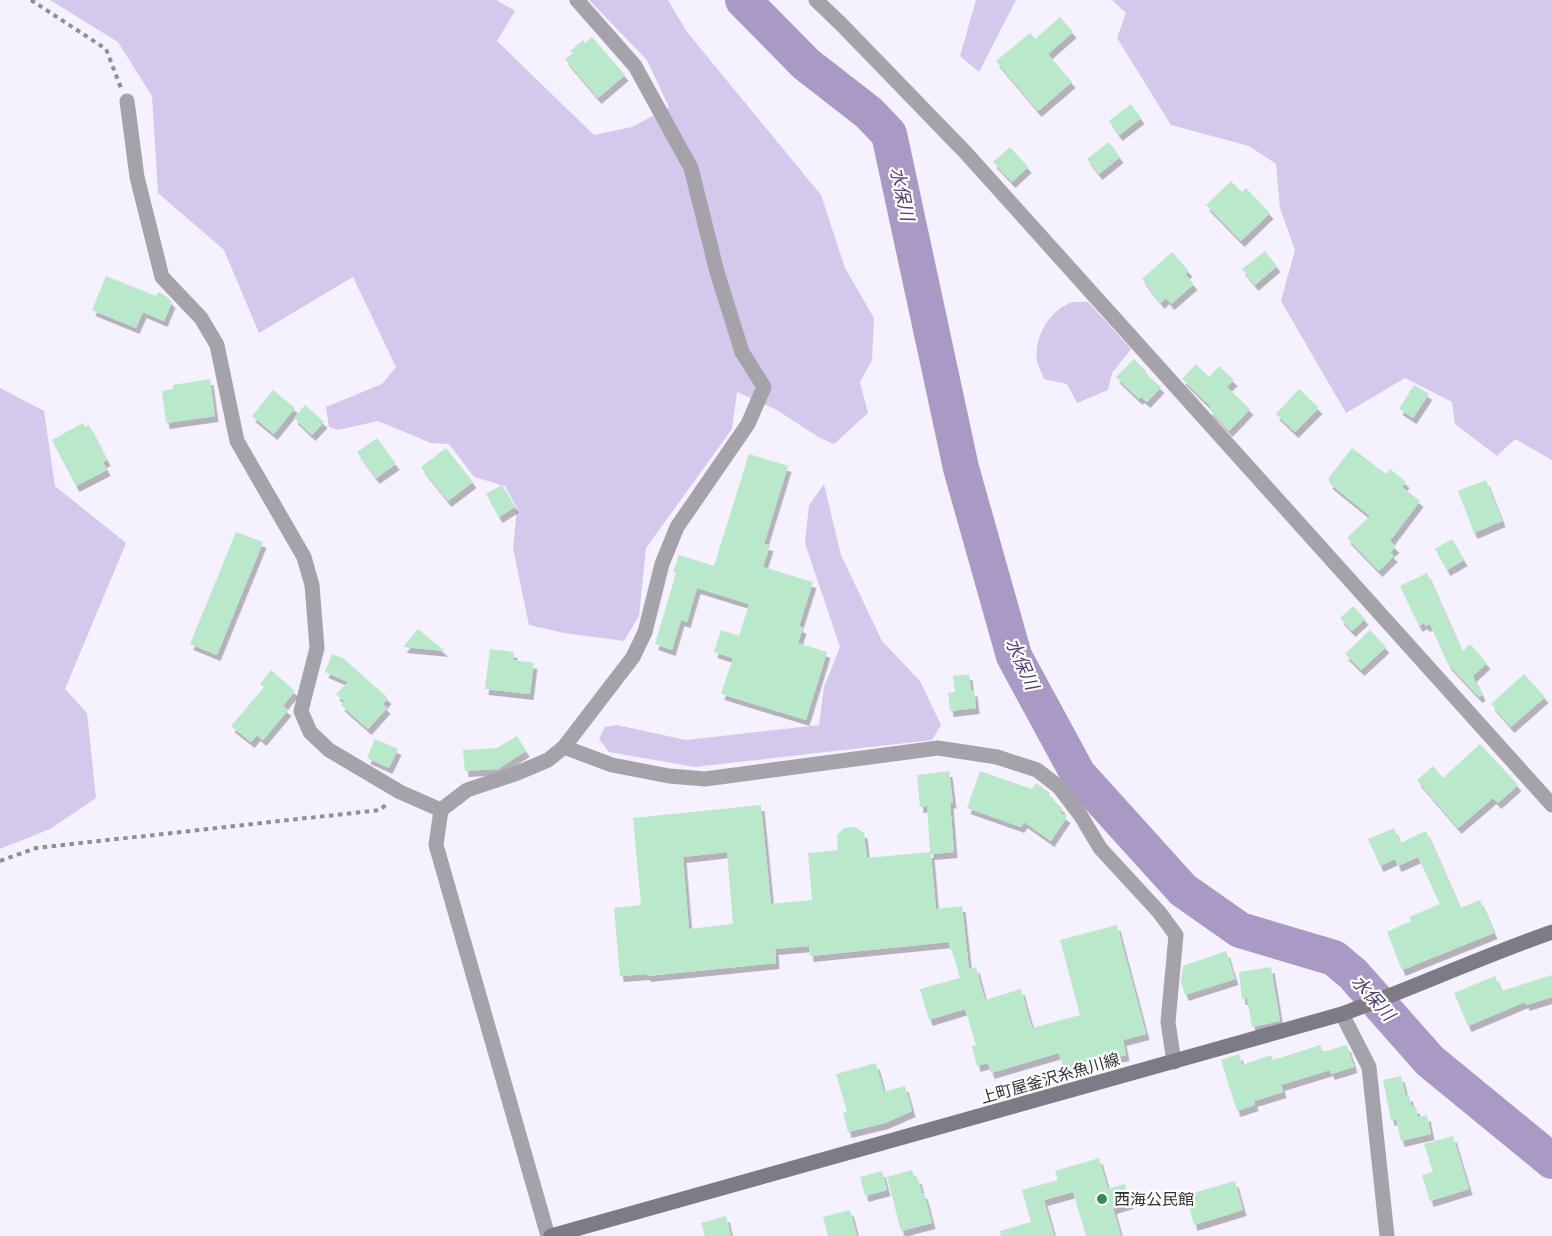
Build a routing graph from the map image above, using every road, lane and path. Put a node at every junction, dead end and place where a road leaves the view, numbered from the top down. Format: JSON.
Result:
{"nodes":[{"id":1,"x":31,"y":0,"type":"edge"},
{"id":2,"x":577,"y":0,"type":"edge"},
{"id":3,"x":816,"y":0,"type":"edge"},
{"id":4,"x":127,"y":101,"type":"joint"},
{"id":5,"x":564,"y":747,"type":"junction"},
{"id":6,"x":400,"y":792,"type":"junction"},
{"id":7,"x":1552,"y":805,"type":"edge"},
{"id":8,"x":441,"y":810,"type":"junction"},
{"id":9,"x":0,"y":861,"type":"edge"},
{"id":10,"x":1552,"y":932,"type":"edge"},
{"id":11,"x":1346,"y":1013,"type":"junction"},
{"id":12,"x":1174,"y":1062,"type":"junction"},
{"id":13,"x":549,"y":1236,"type":"edge"},
{"id":14,"x":1387,"y":1236,"type":"edge"}],
"edges":[{"from":1,"to":4,"type":"path"},
{"from":2,"to":5,"type":"street"},
{"from":3,"to":7,"type":"street"},
{"from":4,"to":6,"type":"street"},
{"from":5,"to":8,"type":"street"},
{"from":5,"to":12,"type":"street"},
{"from":6,"to":8,"type":"street"},
{"from":6,"to":9,"type":"path"},
{"from":8,"to":13,"type":"street"},
{"from":10,"to":11,"type":"main road","name":"上町屋釜沢糸魚川線"},
{"from":11,"to":12,"type":"main road","name":"上町屋釜沢糸魚川線"},
{"from":11,"to":14,"type":"street"},
{"from":12,"to":13,"type":"main road","name":"上町屋釜沢糸魚川線"}]}
